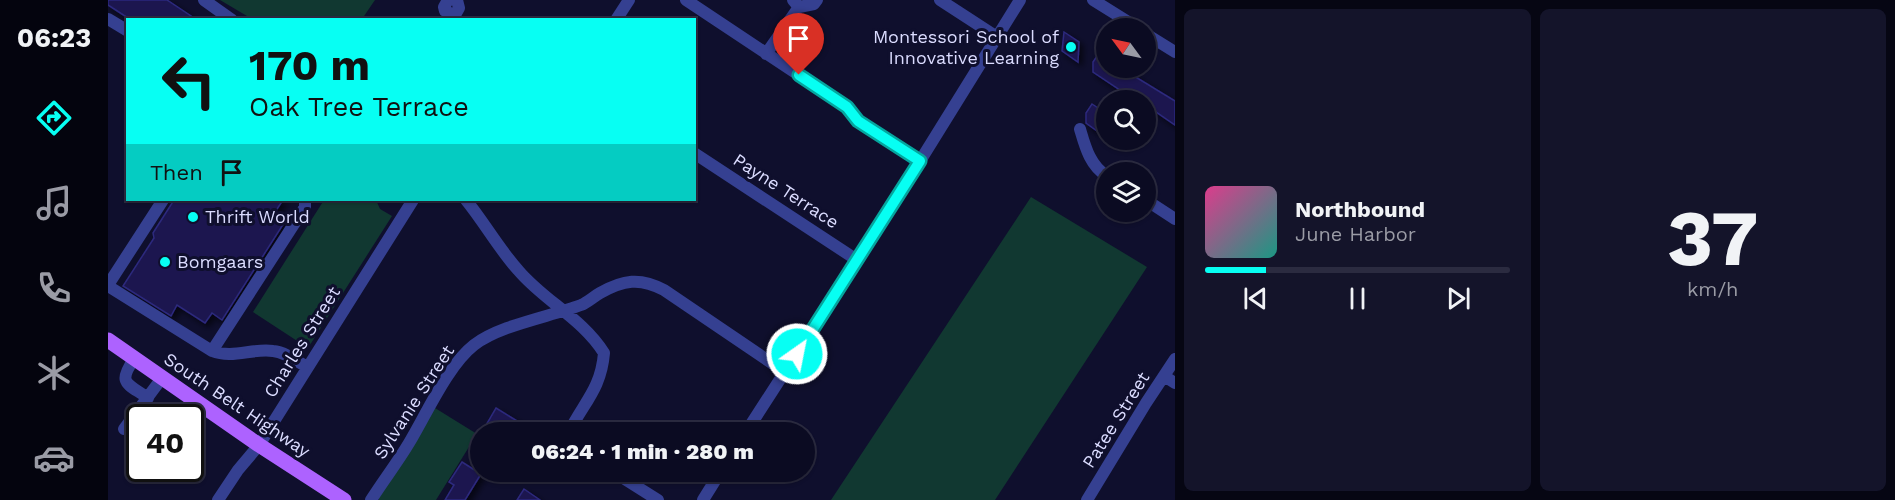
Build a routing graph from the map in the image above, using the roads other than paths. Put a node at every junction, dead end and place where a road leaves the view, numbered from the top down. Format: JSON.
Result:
{"nodes":[{"id":1,"x":204,"y":0,"type":"edge"},
{"id":2,"x":448,"y":0,"type":"edge"},
{"id":3,"x":629,"y":0,"type":"edge"},
{"id":4,"x":686,"y":0,"type":"edge"},
{"id":5,"x":817,"y":0,"type":"edge"},
{"id":6,"x":940,"y":0,"type":"edge"},
{"id":7,"x":1020,"y":0,"type":"edge"},
{"id":8,"x":1093,"y":0,"type":"edge"},
{"id":9,"x":796,"y":4,"type":"edge"},
{"id":10,"x":458,"y":6,"type":"edge"},
{"id":11,"x":229,"y":18,"type":"edge"},
{"id":12,"x":467,"y":18,"type":"edge"},
{"id":13,"x":617,"y":18,"type":"edge"},
{"id":14,"x":1121,"y":18,"type":"edge"},
{"id":15,"x":108,"y":19,"type":"edge"},
{"id":16,"x":126,"y":30,"type":"edge"},
{"id":17,"x":997,"y":37,"type":"junction"},
{"id":18,"x":1156,"y":40,"type":"edge"},
{"id":19,"x":1175,"y":52,"type":"edge"},
{"id":20,"x":766,"y":54,"type":"junction"},
{"id":21,"x":1080,"y":129,"type":"dead end"},
{"id":22,"x":696,"y":154,"type":"edge"},
{"id":23,"x":920,"y":161,"type":"junction"},
{"id":24,"x":1096,"y":167,"type":"edge"},
{"id":25,"x":162,"y":201,"type":"edge"},
{"id":26,"x":305,"y":201,"type":"edge"},
{"id":27,"x":412,"y":201,"type":"edge"},
{"id":28,"x":467,"y":201,"type":"edge"},
{"id":29,"x":1156,"y":207,"type":"edge"},
{"id":30,"x":1175,"y":219,"type":"edge"},
{"id":31,"x":857,"y":260,"type":"junction"},
{"id":32,"x":108,"y":285,"type":"edge"},
{"id":33,"x":564,"y":310,"type":"junction"},
{"id":34,"x":108,"y":340,"type":"edge"},
{"id":35,"x":212,"y":351,"type":"junction"},
{"id":36,"x":134,"y":359,"type":"junction"},
{"id":37,"x":1175,"y":359,"type":"edge"},
{"id":38,"x":307,"y":367,"type":"junction"},
{"id":39,"x":785,"y":372,"type":"junction"},
{"id":40,"x":1164,"y":376,"type":"junction"},
{"id":41,"x":162,"y":378,"type":"junction"},
{"id":42,"x":1175,"y":383,"type":"edge"},
{"id":43,"x":147,"y":398,"type":"junction"},
{"id":44,"x":199,"y":404,"type":"edge"},
{"id":45,"x":204,"y":407,"type":"edge"},
{"id":46,"x":575,"y":422,"type":"edge"},
{"id":47,"x":752,"y":422,"type":"edge"},
{"id":48,"x":124,"y":429,"type":"dead end"},
{"id":49,"x":259,"y":446,"type":"junction"},
{"id":50,"x":629,"y":482,"type":"edge"},
{"id":51,"x":714,"y":482,"type":"edge"},
{"id":52,"x":218,"y":500,"type":"edge"},
{"id":53,"x":344,"y":500,"type":"edge"},
{"id":54,"x":371,"y":500,"type":"edge"},
{"id":55,"x":658,"y":500,"type":"edge"},
{"id":56,"x":703,"y":500,"type":"edge"},
{"id":57,"x":1087,"y":500,"type":"edge"}],
"edges":[{"from":1,"to":11,"type":"street"},
{"from":2,"to":10,"type":"street"},
{"from":3,"to":13,"type":"street"},
{"from":4,"to":20,"type":"street"},
{"from":5,"to":9,"type":"street"},
{"from":6,"to":17,"type":"street"},
{"from":7,"to":17,"type":"street"},
{"from":8,"to":14,"type":"street"},
{"from":9,"to":20,"type":"street"},
{"from":10,"to":12,"type":"street"},
{"from":15,"to":16,"type":"street"},
{"from":17,"to":23,"type":"street"},
{"from":18,"to":19,"type":"street"},
{"from":20,"to":23,"type":"street"},
{"from":21,"to":24,"type":"street"},
{"from":22,"to":31,"type":"street","name":"Payne Terrace"},
{"from":23,"to":31,"type":"street"},
{"from":25,"to":32,"type":"street"},
{"from":26,"to":35,"type":"street"},
{"from":27,"to":38,"type":"street","name":"Charles Street"},
{"from":28,"to":33,"type":"street"},
{"from":29,"to":30,"type":"street"},
{"from":31,"to":39,"type":"street"},
{"from":32,"to":35,"type":"street"},
{"from":33,"to":39,"type":"street","name":"Sylvanie Street"},
{"from":33,"to":46,"type":"street"},
{"from":33,"to":54,"type":"street","name":"Sylvanie Street"},
{"from":34,"to":36,"type":"main road","name":"South Belt Highway"},
{"from":35,"to":38,"type":"street"},
{"from":36,"to":41,"type":"main road","name":"South Belt Highway"},
{"from":36,"to":43,"type":"street"},
{"from":37,"to":40,"type":"street","name":"Patee Street"},
{"from":38,"to":49,"type":"street","name":"Charles Street"},
{"from":39,"to":47,"type":"street"},
{"from":40,"to":42,"type":"street"},
{"from":40,"to":57,"type":"street","name":"Patee Street"},
{"from":41,"to":43,"type":"street"},
{"from":41,"to":44,"type":"main road","name":"South Belt Highway"},
{"from":43,"to":48,"type":"street"},
{"from":45,"to":49,"type":"main road","name":"South Belt Highway"},
{"from":49,"to":52,"type":"street","name":"Charles Street"},
{"from":49,"to":53,"type":"main road","name":"South Belt Highway"},
{"from":50,"to":55,"type":"street"},
{"from":51,"to":56,"type":"street"}]}
